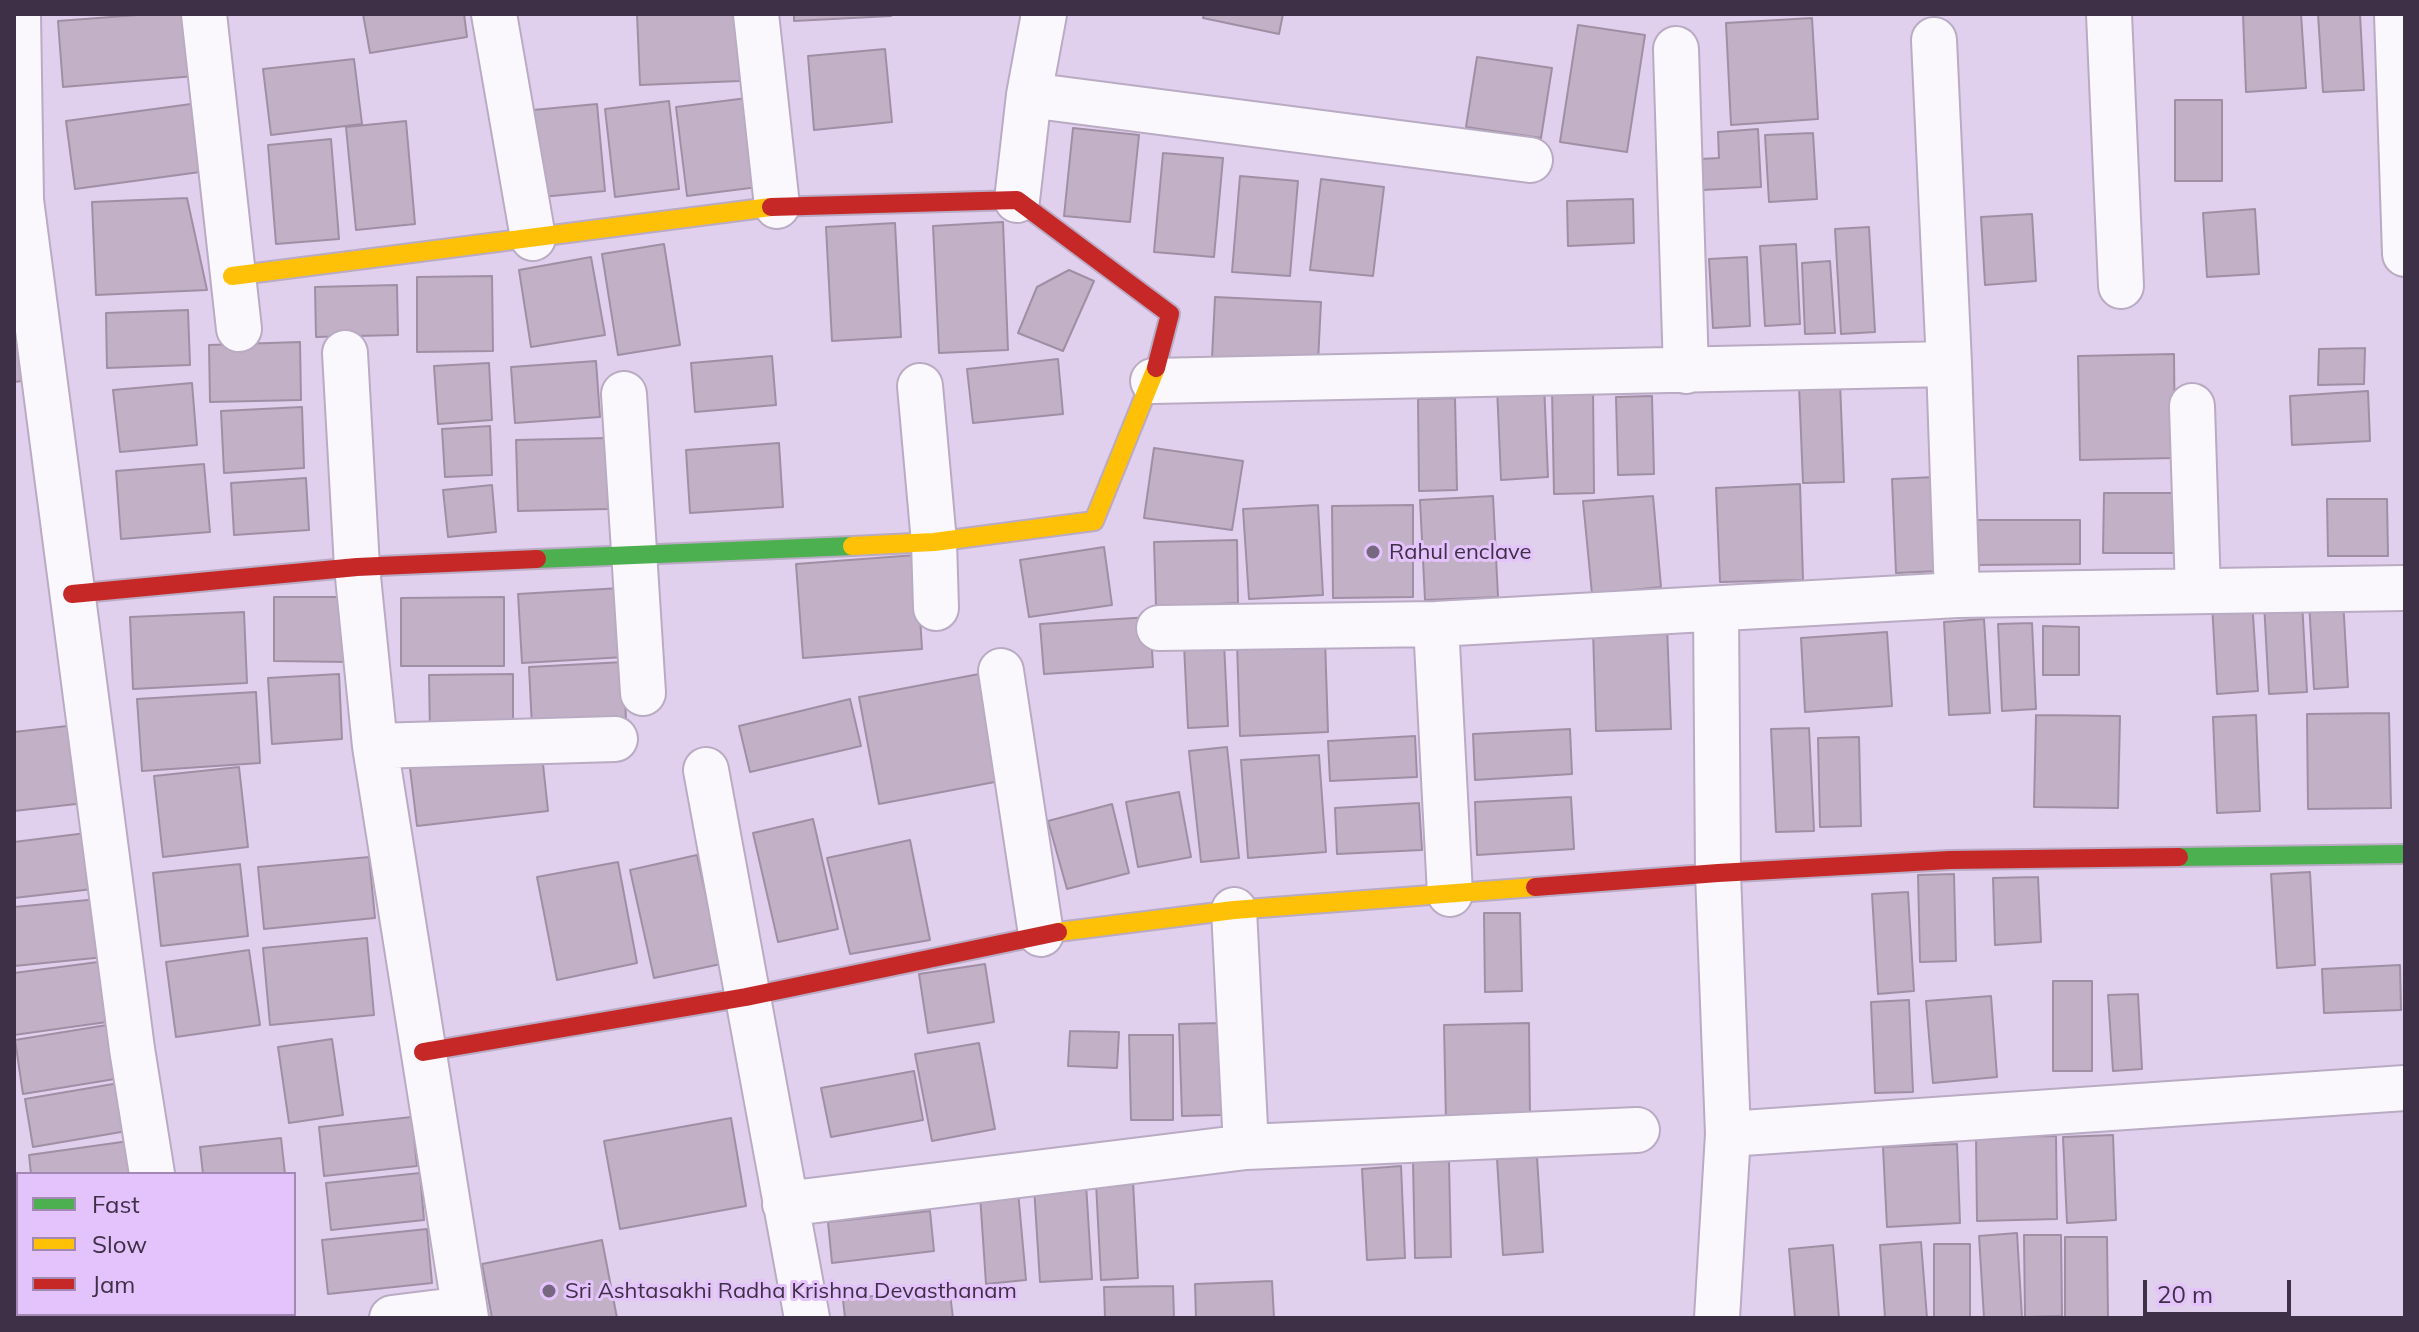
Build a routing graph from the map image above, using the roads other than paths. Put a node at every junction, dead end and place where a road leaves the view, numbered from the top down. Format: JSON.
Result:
{"nodes":[{"id":1,"x":18,"y":14,"type":"edge"},
{"id":2,"x":204,"y":14,"type":"edge"},
{"id":3,"x":494,"y":14,"type":"edge"},
{"id":4,"x":756,"y":14,"type":"edge"},
{"id":5,"x":1044,"y":14,"type":"edge"},
{"id":6,"x":2109,"y":14,"type":"edge"},
{"id":7,"x":2397,"y":14,"type":"edge"},
{"id":8,"x":1934,"y":40,"type":"dead end"},
{"id":9,"x":1676,"y":49,"type":"dead end"},
{"id":10,"x":1029,"y":95,"type":"junction"},
{"id":11,"x":1530,"y":160,"type":"dead end"},
{"id":12,"x":1017,"y":200,"type":"junction"},
{"id":13,"x":777,"y":206,"type":"junction"},
{"id":14,"x":533,"y":238,"type":"junction"},
{"id":15,"x":2405,"y":254,"type":"edge"},
{"id":16,"x":232,"y":276,"type":"junction"},
{"id":17,"x":2121,"y":286,"type":"dead end"},
{"id":18,"x":239,"y":329,"type":"dead end"},
{"id":19,"x":345,"y":353,"type":"dead end"},
{"id":20,"x":1949,"y":364,"type":"junction"},
{"id":21,"x":1686,"y":371,"type":"junction"},
{"id":22,"x":1153,"y":381,"type":"junction"},
{"id":23,"x":920,"y":386,"type":"dead end"},
{"id":24,"x":624,"y":394,"type":"dead end"},
{"id":25,"x":2192,"y":406,"type":"dead end"},
{"id":26,"x":934,"y":542,"type":"junction"},
{"id":27,"x":633,"y":557,"type":"junction"},
{"id":28,"x":357,"y":567,"type":"junction"},
{"id":29,"x":2405,"y":588,"type":"edge"},
{"id":30,"x":2198,"y":591,"type":"junction"},
{"id":31,"x":72,"y":594,"type":"junction"},
{"id":32,"x":1957,"y":595,"type":"junction"},
{"id":33,"x":936,"y":608,"type":"dead end"},
{"id":34,"x":1691,"y":610,"type":"junction"},
{"id":35,"x":1436,"y":624,"type":"junction"},
{"id":36,"x":1159,"y":628,"type":"dead end"},
{"id":37,"x":1001,"y":671,"type":"dead end"},
{"id":38,"x":643,"y":693,"type":"dead end"},
{"id":39,"x":615,"y":739,"type":"dead end"},
{"id":40,"x":375,"y":746,"type":"junction"},
{"id":41,"x":706,"y":770,"type":"dead end"},
{"id":42,"x":2405,"y":854,"type":"edge"},
{"id":43,"x":1718,"y":873,"type":"junction"},
{"id":44,"x":1450,"y":894,"type":"junction"},
{"id":45,"x":1234,"y":910,"type":"junction"},
{"id":46,"x":1041,"y":934,"type":"junction"},
{"id":47,"x":746,"y":997,"type":"junction"},
{"id":48,"x":423,"y":1052,"type":"junction"},
{"id":49,"x":2405,"y":1088,"type":"edge"},
{"id":50,"x":1637,"y":1130,"type":"dead end"},
{"id":51,"x":1728,"y":1134,"type":"junction"},
{"id":52,"x":1246,"y":1147,"type":"junction"},
{"id":53,"x":152,"y":1172,"type":"edge"},
{"id":54,"x":785,"y":1204,"type":"junction"},
{"id":55,"x":465,"y":1314,"type":"edge"},
{"id":56,"x":392,"y":1318,"type":"edge"},
{"id":57,"x":807,"y":1318,"type":"edge"},
{"id":58,"x":1717,"y":1318,"type":"edge"}],
"edges":[{"from":1,"to":31,"type":"street"},
{"from":2,"to":16,"type":"street"},
{"from":3,"to":14,"type":"street"},
{"from":4,"to":13,"type":"street"},
{"from":5,"to":10,"type":"street"},
{"from":6,"to":17,"type":"street"},
{"from":7,"to":15,"type":"street"},
{"from":8,"to":20,"type":"street"},
{"from":9,"to":21,"type":"street"},
{"from":10,"to":11,"type":"street"},
{"from":10,"to":12,"type":"street"},
{"from":12,"to":13,"type":"street"},
{"from":12,"to":22,"type":"street"},
{"from":13,"to":14,"type":"street"},
{"from":14,"to":16,"type":"street"},
{"from":16,"to":18,"type":"street"},
{"from":19,"to":28,"type":"street"},
{"from":20,"to":21,"type":"street"},
{"from":20,"to":32,"type":"street"},
{"from":21,"to":22,"type":"street"},
{"from":22,"to":26,"type":"street"},
{"from":23,"to":26,"type":"street"},
{"from":24,"to":27,"type":"street"},
{"from":25,"to":30,"type":"street"},
{"from":26,"to":27,"type":"street"},
{"from":26,"to":33,"type":"street"},
{"from":27,"to":28,"type":"street"},
{"from":27,"to":38,"type":"street"},
{"from":28,"to":31,"type":"street"},
{"from":28,"to":40,"type":"street"},
{"from":29,"to":30,"type":"street"},
{"from":30,"to":32,"type":"street"},
{"from":31,"to":53,"type":"street"},
{"from":32,"to":34,"type":"street"},
{"from":34,"to":35,"type":"street"},
{"from":34,"to":43,"type":"street"},
{"from":35,"to":36,"type":"street"},
{"from":35,"to":44,"type":"street"},
{"from":37,"to":46,"type":"street"},
{"from":39,"to":40,"type":"street"},
{"from":40,"to":48,"type":"street"},
{"from":41,"to":47,"type":"street"},
{"from":42,"to":43,"type":"street"},
{"from":43,"to":44,"type":"street"},
{"from":43,"to":51,"type":"street"},
{"from":44,"to":45,"type":"street"},
{"from":45,"to":46,"type":"street"},
{"from":45,"to":52,"type":"street"},
{"from":46,"to":47,"type":"street"},
{"from":47,"to":48,"type":"street"},
{"from":47,"to":54,"type":"street"},
{"from":48,"to":55,"type":"street"},
{"from":49,"to":51,"type":"street"},
{"from":50,"to":52,"type":"street"},
{"from":51,"to":58,"type":"street"},
{"from":52,"to":54,"type":"street"},
{"from":54,"to":57,"type":"street"},
{"from":55,"to":56,"type":"street"}]}
